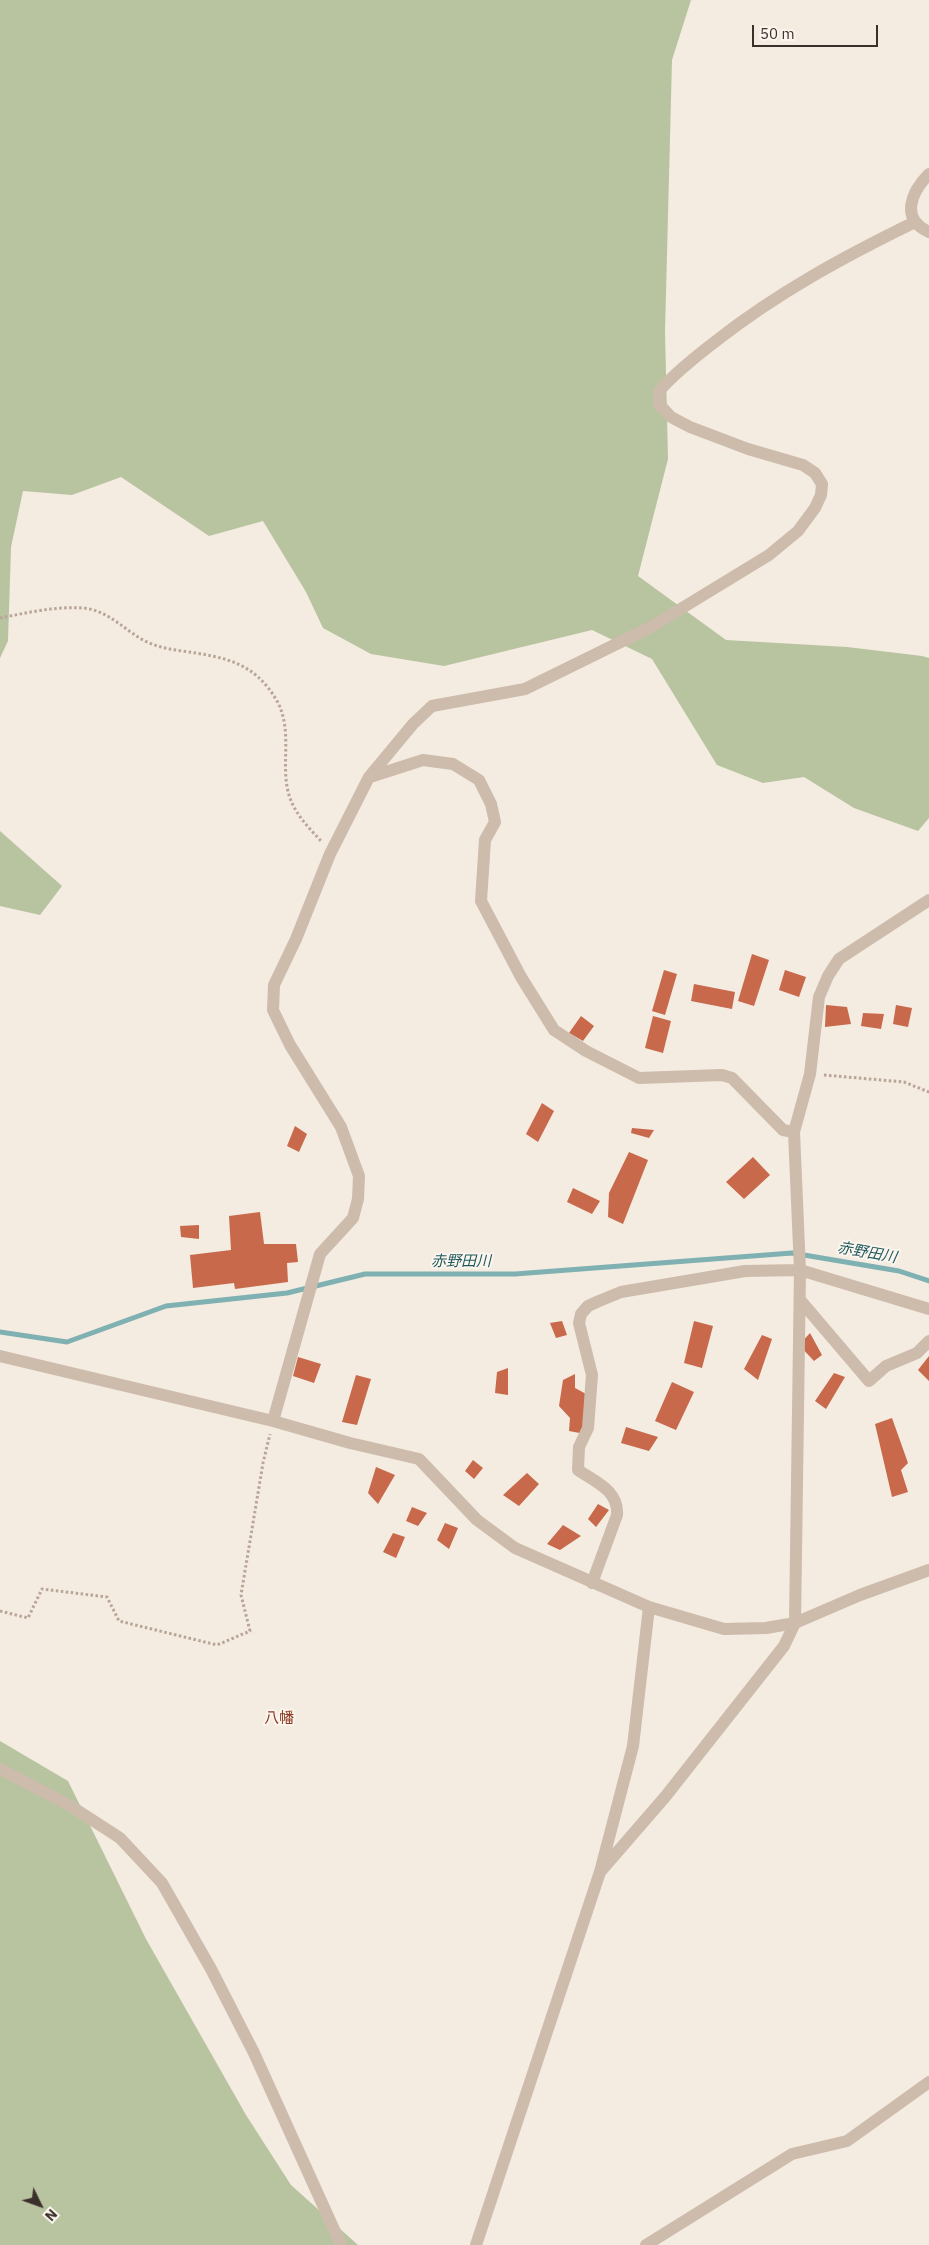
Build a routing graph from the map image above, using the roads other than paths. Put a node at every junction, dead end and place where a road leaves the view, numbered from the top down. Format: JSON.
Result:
{"nodes":[{"id":1,"x":929,"y":174,"type":"edge"},
{"id":2,"x":915,"y":222,"type":"junction"},
{"id":3,"x":929,"y":232,"type":"edge"},
{"id":4,"x":370,"y":777,"type":"junction"},
{"id":5,"x":929,"y":900,"type":"edge"},
{"id":6,"x":794,"y":1132,"type":"junction"},
{"id":7,"x":800,"y":1267,"type":"junction"},
{"id":8,"x":800,"y":1300,"type":"junction"},
{"id":9,"x":929,"y":1308,"type":"edge"},
{"id":10,"x":929,"y":1341,"type":"edge"},
{"id":11,"x":0,"y":1356,"type":"edge"},
{"id":12,"x":273,"y":1421,"type":"junction"},
{"id":13,"x":929,"y":1570,"type":"edge"},
{"id":14,"x":592,"y":1583,"type":"junction"},
{"id":15,"x":649,"y":1607,"type":"junction"},
{"id":16,"x":794,"y":1623,"type":"junction"},
{"id":17,"x":0,"y":1769,"type":"edge"},
{"id":18,"x":600,"y":1872,"type":"junction"},
{"id":19,"x":929,"y":2082,"type":"edge"},
{"id":20,"x":341,"y":2245,"type":"edge"},
{"id":21,"x":476,"y":2245,"type":"edge"},
{"id":22,"x":646,"y":2245,"type":"edge"}],
"edges":[{"from":1,"to":2,"type":"street"},
{"from":2,"to":3,"type":"street"},
{"from":2,"to":4,"type":"street"},
{"from":4,"to":6,"type":"street"},
{"from":4,"to":12,"type":"street"},
{"from":5,"to":6,"type":"street"},
{"from":6,"to":7,"type":"street"},
{"from":7,"to":8,"type":"street"},
{"from":7,"to":9,"type":"street"},
{"from":7,"to":14,"type":"street"},
{"from":8,"to":10,"type":"street"},
{"from":8,"to":16,"type":"street"},
{"from":11,"to":12,"type":"street"},
{"from":12,"to":14,"type":"street"},
{"from":13,"to":16,"type":"street"},
{"from":14,"to":15,"type":"street"},
{"from":15,"to":16,"type":"street"},
{"from":15,"to":18,"type":"street"},
{"from":16,"to":18,"type":"street"},
{"from":17,"to":20,"type":"street"},
{"from":18,"to":21,"type":"street"},
{"from":19,"to":22,"type":"street"}]}
